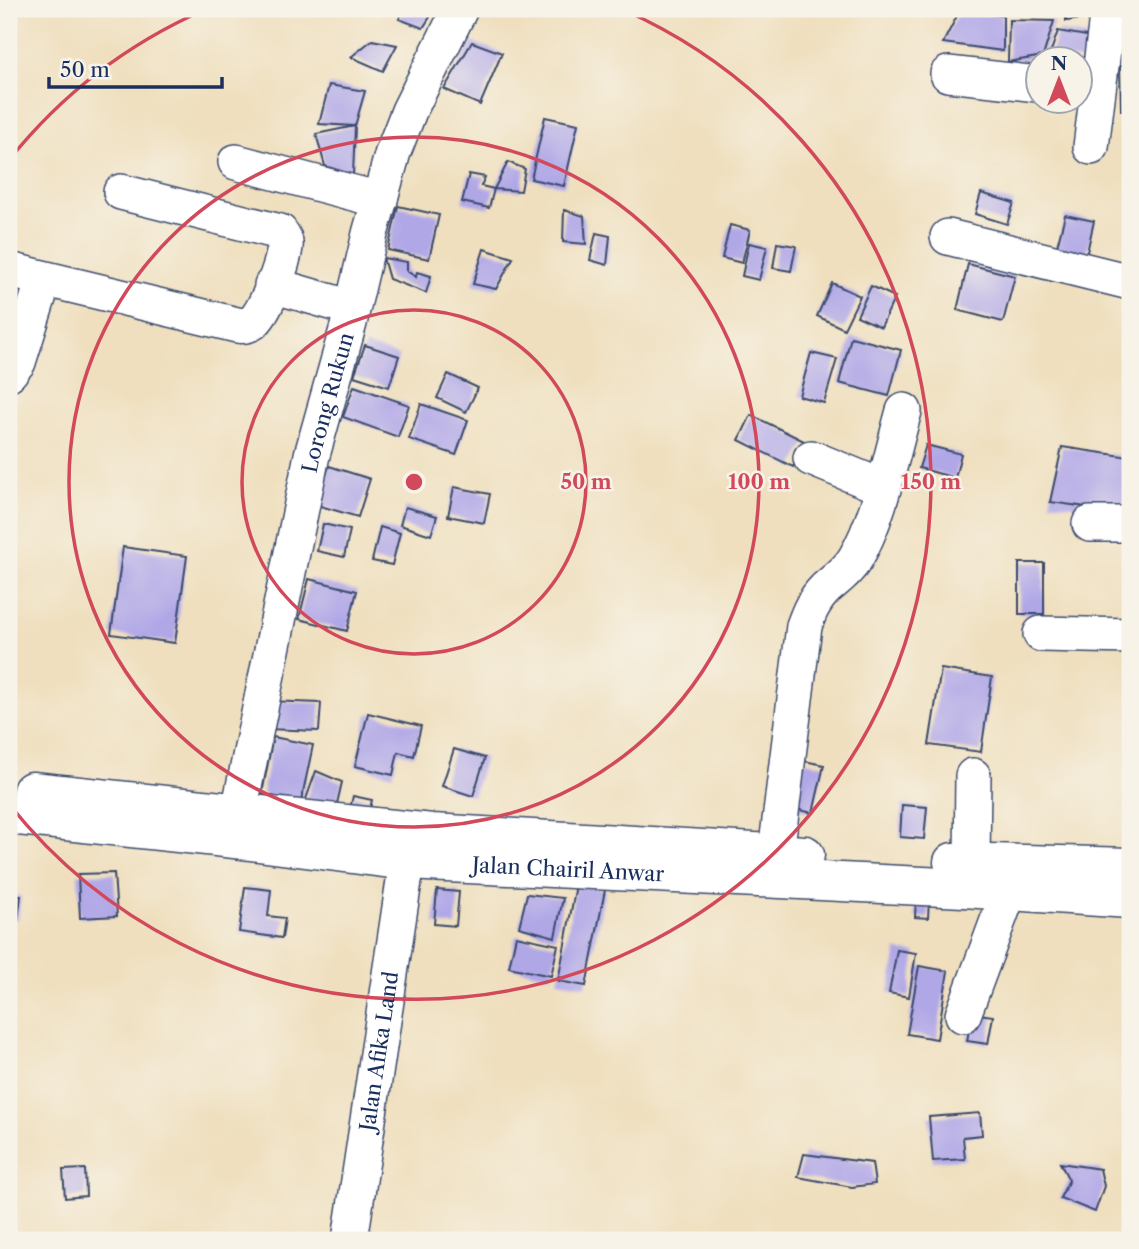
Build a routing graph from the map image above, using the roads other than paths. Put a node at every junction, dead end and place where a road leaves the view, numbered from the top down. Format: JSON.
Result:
{"nodes":[{"id":1,"x":460,"y":9,"type":"edge"},
{"id":2,"x":1108,"y":9,"type":"edge"},
{"id":3,"x":1094,"y":69,"type":"edge"},
{"id":4,"x":948,"y":74,"type":"dead end"},
{"id":5,"x":1024,"y":82,"type":"edge"},
{"id":6,"x":1090,"y":116,"type":"edge"},
{"id":7,"x":1091,"y":147,"type":"dead end"},
{"id":8,"x":236,"y":162,"type":"dead end"},
{"id":9,"x":121,"y":192,"type":"dead end"},
{"id":10,"x":380,"y":200,"type":"junction"},
{"id":11,"x":948,"y":237,"type":"dead end"},
{"id":12,"x":9,"y":270,"type":"edge"},
{"id":13,"x":44,"y":279,"type":"junction"},
{"id":14,"x":1130,"y":282,"type":"edge"},
{"id":15,"x":272,"y":285,"type":"junction"},
{"id":16,"x":352,"y":308,"type":"junction"},
{"id":17,"x":9,"y":373,"type":"edge"},
{"id":18,"x":904,"y":411,"type":"dead end"},
{"id":19,"x":811,"y":458,"type":"dead end"},
{"id":20,"x":882,"y":487,"type":"junction"},
{"id":21,"x":1090,"y":524,"type":"dead end"},
{"id":22,"x":1130,"y":524,"type":"edge"},
{"id":23,"x":1041,"y":634,"type":"dead end"},
{"id":24,"x":1130,"y":636,"type":"edge"},
{"id":25,"x":973,"y":776,"type":"dead end"},
{"id":26,"x":9,"y":789,"type":"edge"},
{"id":27,"x":239,"y":811,"type":"junction"},
{"id":28,"x":9,"y":815,"type":"edge"},
{"id":29,"x":151,"y":816,"type":"junction"},
{"id":30,"x":776,"y":853,"type":"junction"},
{"id":31,"x":407,"y":861,"type":"junction"},
{"id":32,"x":972,"y":863,"type":"junction"},
{"id":33,"x":1130,"y":867,"type":"edge"},
{"id":34,"x":1009,"y":891,"type":"junction"},
{"id":35,"x":1130,"y":899,"type":"edge"},
{"id":36,"x":963,"y":1015,"type":"dead end"},
{"id":37,"x":349,"y":1240,"type":"edge"}],
"edges":[{"from":1,"to":10,"type":"street","name":"Lorong Rukun"},
{"from":2,"to":3,"type":"street"},
{"from":4,"to":5,"type":"street"},
{"from":6,"to":7,"type":"street"},
{"from":8,"to":10,"type":"street"},
{"from":9,"to":15,"type":"street"},
{"from":10,"to":16,"type":"street","name":"Lorong Rukun"},
{"from":11,"to":14,"type":"street"},
{"from":12,"to":13,"type":"street"},
{"from":13,"to":15,"type":"street"},
{"from":13,"to":17,"type":"street"},
{"from":15,"to":16,"type":"street"},
{"from":16,"to":27,"type":"street","name":"Lorong Rukun"},
{"from":18,"to":20,"type":"street"},
{"from":19,"to":20,"type":"street"},
{"from":20,"to":30,"type":"street"},
{"from":21,"to":22,"type":"street"},
{"from":23,"to":24,"type":"street"},
{"from":25,"to":32,"type":"street"},
{"from":26,"to":29,"type":"main road","name":"Jalan Chairil Anwar"},
{"from":27,"to":29,"type":"main road","name":"Jalan Chairil Anwar"},
{"from":27,"to":30,"type":"main road","name":"Jalan Chairil Anwar"},
{"from":28,"to":29,"type":"main road","name":"Jalan Chairil Anwar"},
{"from":29,"to":31,"type":"main road","name":"Jalan Chairil Anwar"},
{"from":30,"to":32,"type":"main road","name":"Jalan Chairil Anwar"},
{"from":31,"to":34,"type":"main road","name":"Jalan Chairil Anwar"},
{"from":31,"to":37,"type":"street","name":"Jalan Afika Land"},
{"from":32,"to":33,"type":"main road","name":"Jalan Chairil Anwar"},
{"from":34,"to":35,"type":"main road","name":"Jalan Chairil Anwar"},
{"from":34,"to":36,"type":"street"}]}
